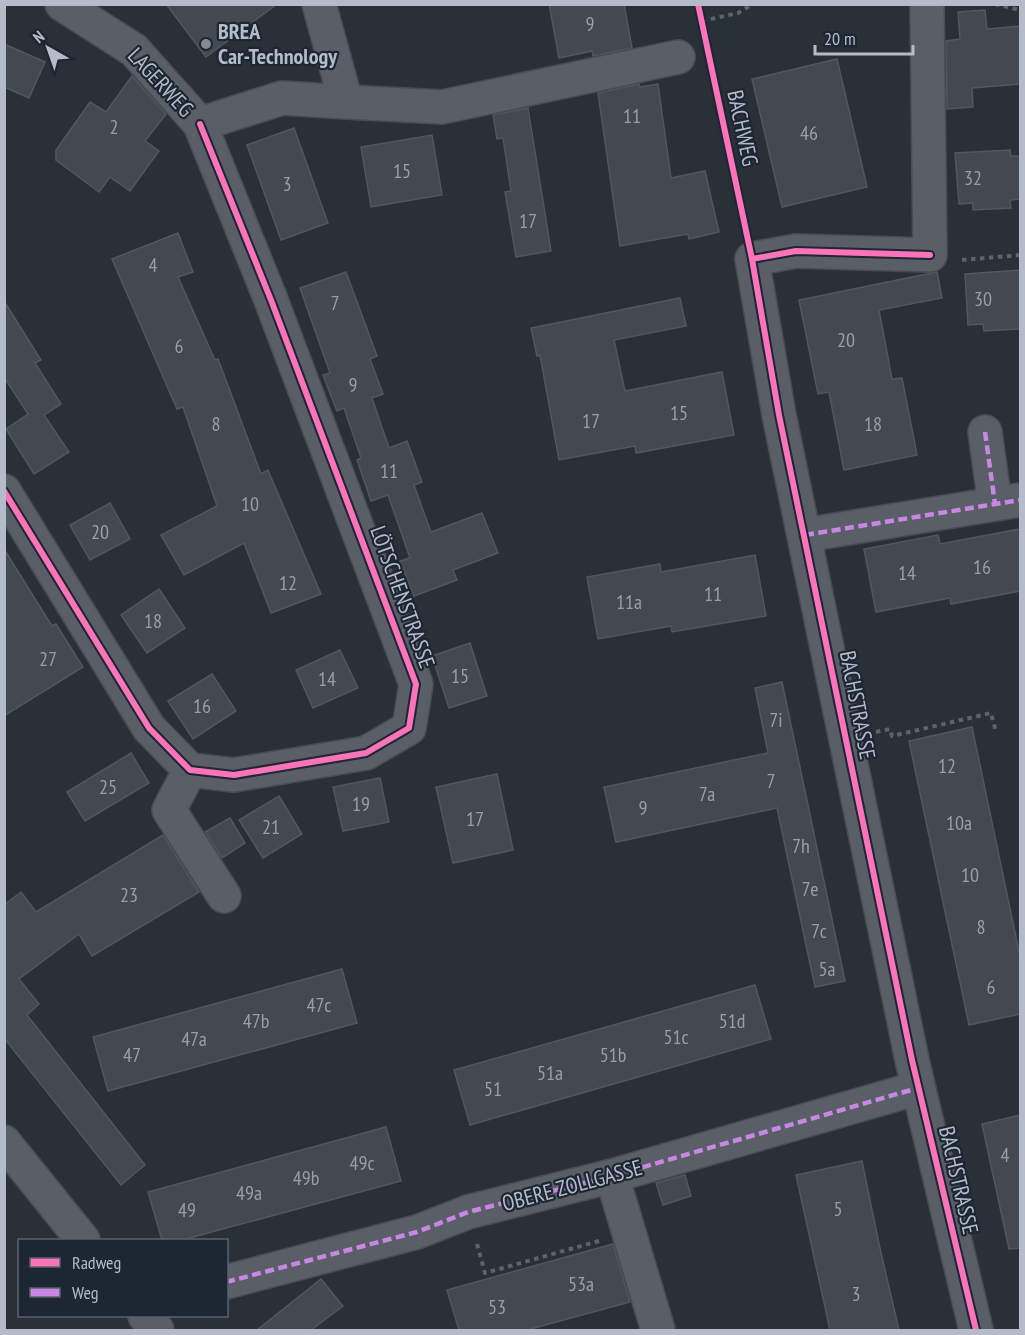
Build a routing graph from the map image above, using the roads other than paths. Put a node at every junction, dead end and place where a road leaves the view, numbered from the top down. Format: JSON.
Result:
{"nodes":[{"id":1,"x":62,"y":4,"type":"edge"},
{"id":2,"x":319,"y":4,"type":"edge"},
{"id":3,"x":927,"y":4,"type":"edge"},
{"id":4,"x":678,"y":57,"type":"dead end"},
{"id":5,"x":346,"y":102,"type":"junction"},
{"id":6,"x":200,"y":124,"type":"junction"},
{"id":7,"x":985,"y":432,"type":"dead end"},
{"id":8,"x":4,"y":491,"type":"edge"},
{"id":9,"x":1008,"y":502,"type":"edge"},
{"id":10,"x":805,"y":535,"type":"junction"},
{"id":11,"x":190,"y":770,"type":"junction"},
{"id":12,"x":224,"y":896,"type":"dead end"},
{"id":13,"x":918,"y":1088,"type":"junction"},
{"id":14,"x":4,"y":1142,"type":"edge"},
{"id":15,"x":616,"y":1188,"type":"junction"},
{"id":16,"x":81,"y":1239,"type":"edge"},
{"id":17,"x":228,"y":1281,"type":"edge"},
{"id":18,"x":146,"y":1317,"type":"edge"},
{"id":19,"x":664,"y":1323,"type":"edge"},
{"id":20,"x":157,"y":1330,"type":"edge"},
{"id":21,"x":976,"y":1330,"type":"edge"}],
"edges":[{"from":1,"to":6,"type":"street","name":"LAGERWEG"},
{"from":2,"to":5,"type":"street"},
{"from":3,"to":10,"type":"street","name":"BACHSTRASSE"},
{"from":4,"to":5,"type":"street","name":"LAGERWEG"},
{"from":5,"to":6,"type":"street","name":"LAGERWEG"},
{"from":6,"to":11,"type":"street","name":"LÖTSCHENSTRASSE"},
{"from":7,"to":9,"type":"street"},
{"from":8,"to":11,"type":"street"},
{"from":9,"to":10,"type":"street"},
{"from":10,"to":13,"type":"street","name":"BACHSTRASSE"},
{"from":11,"to":12,"type":"street"},
{"from":13,"to":15,"type":"street","name":"OBERE ZOLLGASSE"},
{"from":13,"to":21,"type":"street","name":"BACHSTRASSE"},
{"from":14,"to":16,"type":"street"},
{"from":15,"to":17,"type":"street","name":"OBERE ZOLLGASSE"},
{"from":15,"to":19,"type":"street"},
{"from":15,"to":19,"type":"street"},
{"from":18,"to":20,"type":"street"}]}
